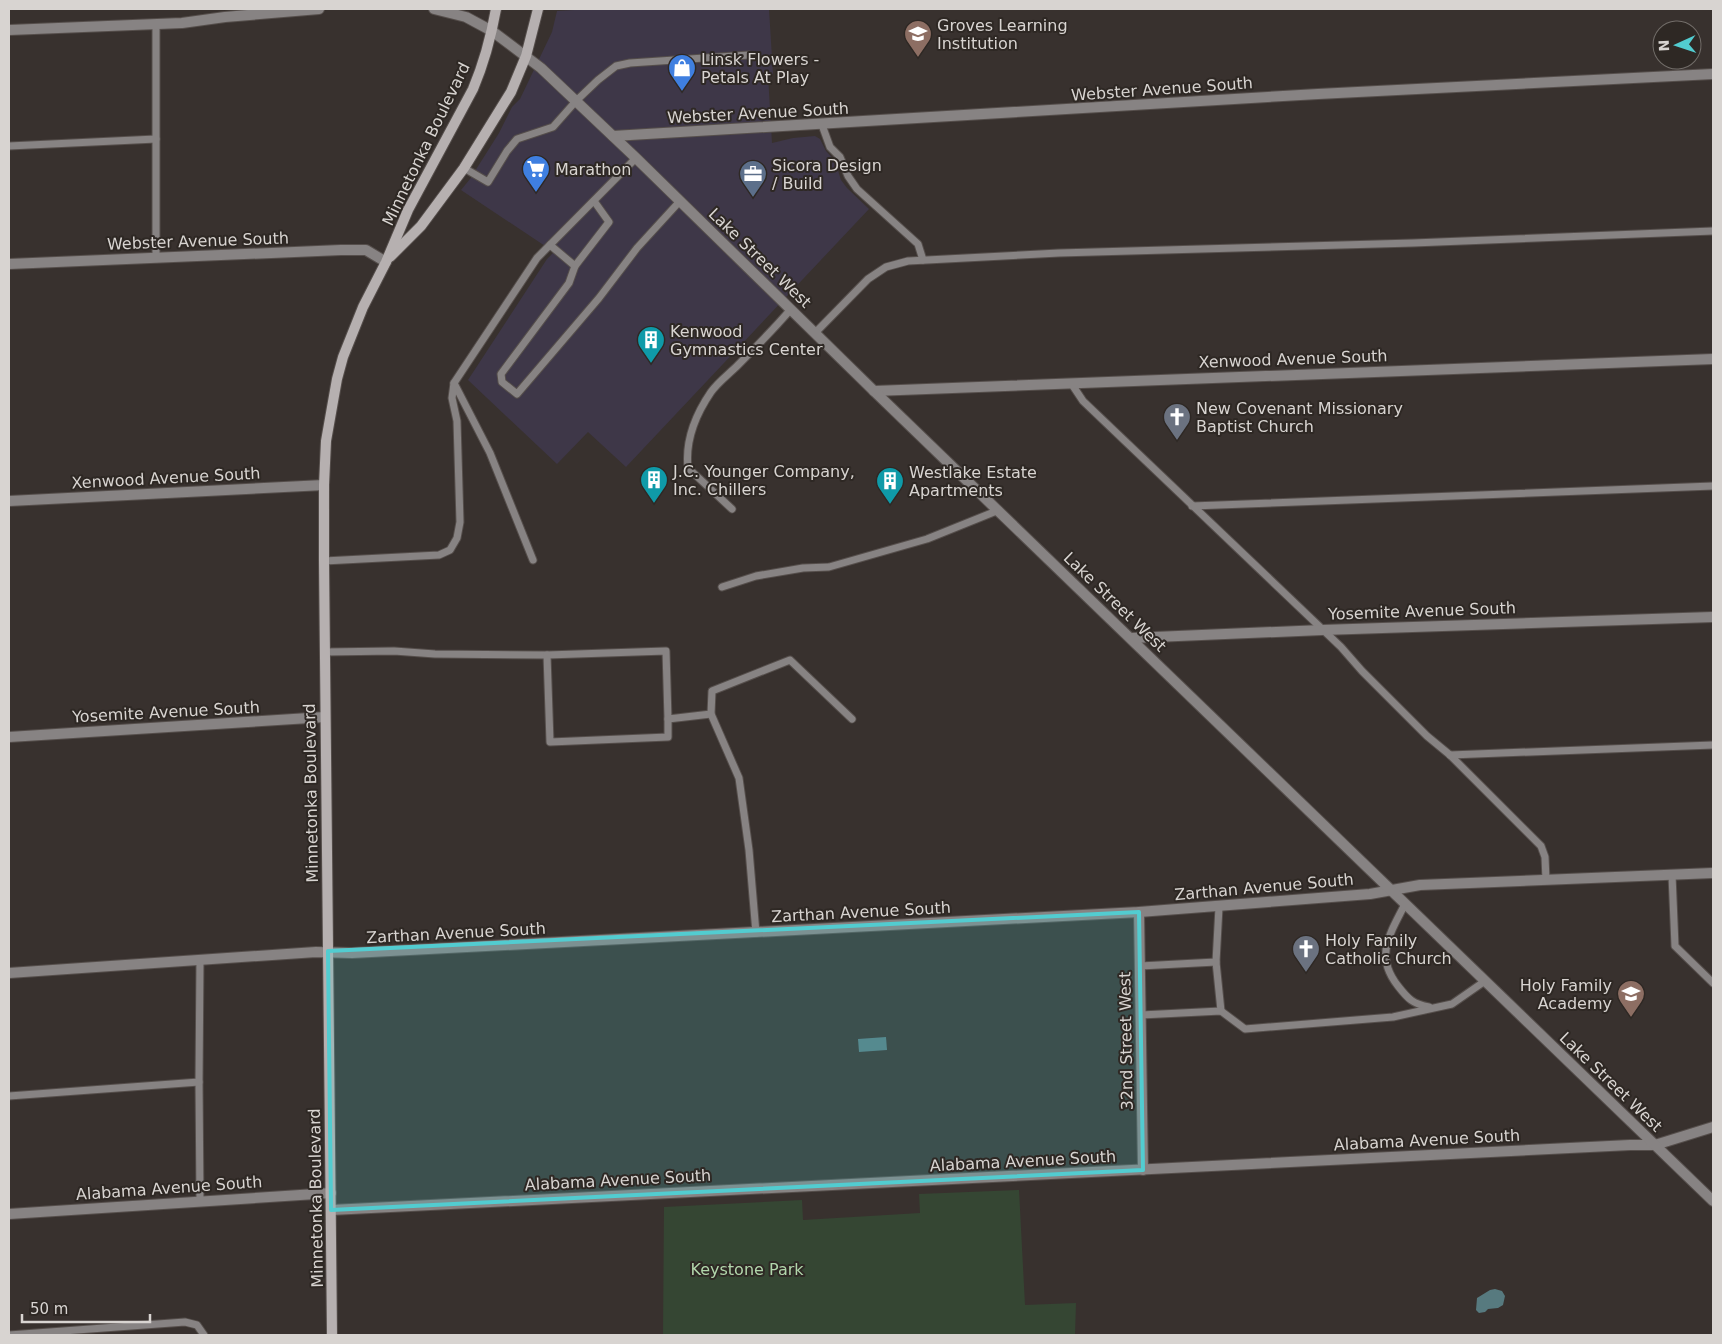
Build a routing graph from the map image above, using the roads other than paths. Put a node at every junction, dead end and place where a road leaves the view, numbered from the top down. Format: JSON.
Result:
{"nodes":[{"id":1,"x":319,"y":9,"type":"edge"},
{"id":2,"x":434,"y":9,"type":"edge"},
{"id":3,"x":496,"y":9,"type":"edge"},
{"id":4,"x":538,"y":9,"type":"edge"},
{"id":5,"x":156,"y":25,"type":"junction"},
{"id":6,"x":9,"y":30,"type":"edge"},
{"id":7,"x":492,"y":31,"type":"junction"},
{"id":8,"x":748,"y":55,"type":"dead end"},
{"id":9,"x":526,"y":56,"type":"junction"},
{"id":10,"x":1713,"y":74,"type":"edge"},
{"id":11,"x":576,"y":101,"type":"junction"},
{"id":12,"x":822,"y":124,"type":"junction"},
{"id":13,"x":613,"y":136,"type":"junction"},
{"id":14,"x":156,"y":139,"type":"junction"},
{"id":15,"x":9,"y":146,"type":"edge"},
{"id":16,"x":636,"y":158,"type":"junction"},
{"id":17,"x":464,"y":168,"type":"junction"},
{"id":18,"x":594,"y":201,"type":"junction"},
{"id":19,"x":680,"y":201,"type":"junction"},
{"id":20,"x":1713,"y":231,"type":"edge"},
{"id":21,"x":550,"y":245,"type":"junction"},
{"id":22,"x":156,"y":258,"type":"junction"},
{"id":23,"x":923,"y":260,"type":"junction"},
{"id":24,"x":386,"y":262,"type":"junction"},
{"id":25,"x":9,"y":264,"type":"edge"},
{"id":26,"x":575,"y":266,"type":"junction"},
{"id":27,"x":791,"y":309,"type":"junction"},
{"id":28,"x":816,"y":333,"type":"junction"},
{"id":29,"x":1713,"y":359,"type":"edge"},
{"id":30,"x":454,"y":383,"type":"junction"},
{"id":31,"x":1071,"y":383,"type":"junction"},
{"id":32,"x":874,"y":391,"type":"junction"},
{"id":33,"x":324,"y":485,"type":"junction"},
{"id":34,"x":1713,"y":486,"type":"edge"},
{"id":35,"x":9,"y":501,"type":"edge"},
{"id":36,"x":1192,"y":506,"type":"junction"},
{"id":37,"x":732,"y":509,"type":"dead end"},
{"id":38,"x":999,"y":510,"type":"junction"},
{"id":39,"x":533,"y":560,"type":"dead end"},
{"id":40,"x":324,"y":561,"type":"junction"},
{"id":41,"x":722,"y":587,"type":"dead end"},
{"id":42,"x":1713,"y":617,"type":"edge"},
{"id":43,"x":1322,"y":630,"type":"junction"},
{"id":44,"x":1131,"y":638,"type":"junction"},
{"id":45,"x":325,"y":652,"type":"junction"},
{"id":46,"x":547,"y":655,"type":"junction"},
{"id":47,"x":711,"y":714,"type":"junction"},
{"id":48,"x":325,"y":718,"type":"junction"},
{"id":49,"x":668,"y":718,"type":"junction"},
{"id":50,"x":852,"y":719,"type":"dead end"},
{"id":51,"x":9,"y":736,"type":"edge"},
{"id":52,"x":1713,"y":745,"type":"edge"},
{"id":53,"x":1450,"y":754,"type":"junction"},
{"id":54,"x":1713,"y":873,"type":"edge"},
{"id":55,"x":1672,"y":875,"type":"junction"},
{"id":56,"x":1546,"y":880,"type":"junction"},
{"id":57,"x":1391,"y":890,"type":"junction"},
{"id":58,"x":1405,"y":904,"type":"junction"},
{"id":59,"x":1219,"y":907,"type":"junction"},
{"id":60,"x":1140,"y":912,"type":"junction"},
{"id":61,"x":756,"y":933,"type":"junction"},
{"id":62,"x":328,"y":951,"type":"junction"},
{"id":63,"x":200,"y":960,"type":"junction"},
{"id":64,"x":1216,"y":962,"type":"junction"},
{"id":65,"x":1140,"y":966,"type":"junction"},
{"id":66,"x":9,"y":973,"type":"edge"},
{"id":67,"x":1485,"y":981,"type":"junction"},
{"id":68,"x":1713,"y":983,"type":"edge"},
{"id":69,"x":1433,"y":1008,"type":"junction"},
{"id":70,"x":1221,"y":1011,"type":"junction"},
{"id":71,"x":1142,"y":1015,"type":"junction"},
{"id":72,"x":199,"y":1082,"type":"junction"},
{"id":73,"x":9,"y":1096,"type":"edge"},
{"id":74,"x":1713,"y":1127,"type":"edge"},
{"id":75,"x":1654,"y":1145,"type":"junction"},
{"id":76,"x":1143,"y":1170,"type":"junction"},
{"id":77,"x":331,"y":1192,"type":"junction"},
{"id":78,"x":200,"y":1200,"type":"junction"},
{"id":79,"x":1713,"y":1201,"type":"edge"},
{"id":80,"x":331,"y":1210,"type":"junction"},
{"id":81,"x":9,"y":1214,"type":"edge"},
{"id":82,"x":9,"y":1335,"type":"edge"},
{"id":83,"x":204,"y":1335,"type":"edge"},
{"id":84,"x":332,"y":1335,"type":"edge"}],
"edges":[{"from":1,"to":5,"type":"street"},
{"from":2,"to":7,"type":"street","name":"Lake Street West"},
{"from":3,"to":7,"type":"main road","name":"Minnetonka Boulevard"},
{"from":4,"to":9,"type":"main road","name":"Minnetonka Boulevard"},
{"from":5,"to":6,"type":"street"},
{"from":5,"to":14,"type":"lane"},
{"from":7,"to":9,"type":"street","name":"Lake Street West"},
{"from":7,"to":24,"type":"main road","name":"Minnetonka Boulevard"},
{"from":8,"to":11,"type":"lane"},
{"from":9,"to":11,"type":"street","name":"Lake Street West"},
{"from":9,"to":17,"type":"main road","name":"Minnetonka Boulevard"},
{"from":10,"to":12,"type":"street","name":"Webster Avenue South"},
{"from":11,"to":13,"type":"street","name":"Lake Street West"},
{"from":11,"to":17,"type":"lane"},
{"from":12,"to":13,"type":"street","name":"Webster Avenue South"},
{"from":12,"to":23,"type":"lane"},
{"from":13,"to":16,"type":"street","name":"Lake Street West"},
{"from":14,"to":15,"type":"lane"},
{"from":14,"to":22,"type":"lane"},
{"from":16,"to":18,"type":"lane"},
{"from":16,"to":19,"type":"street","name":"Lake Street West"},
{"from":17,"to":24,"type":"main road","name":"Minnetonka Boulevard"},
{"from":18,"to":21,"type":"lane"},
{"from":18,"to":26,"type":"lane"},
{"from":19,"to":26,"type":"lane"},
{"from":19,"to":27,"type":"street","name":"Lake Street West"},
{"from":20,"to":23,"type":"lane"},
{"from":21,"to":26,"type":"lane"},
{"from":21,"to":30,"type":"lane"},
{"from":22,"to":24,"type":"street","name":"Webster Avenue South"},
{"from":22,"to":25,"type":"street","name":"Webster Avenue South"},
{"from":23,"to":28,"type":"lane"},
{"from":24,"to":33,"type":"main road","name":"Minnetonka Boulevard"},
{"from":27,"to":28,"type":"street","name":"Lake Street West"},
{"from":27,"to":37,"type":"lane"},
{"from":28,"to":32,"type":"street","name":"Lake Street West"},
{"from":29,"to":31,"type":"street","name":"Xenwood Avenue South"},
{"from":30,"to":39,"type":"lane"},
{"from":30,"to":40,"type":"lane"},
{"from":31,"to":32,"type":"street","name":"Xenwood Avenue South"},
{"from":31,"to":36,"type":"lane"},
{"from":32,"to":38,"type":"street","name":"Lake Street West"},
{"from":33,"to":35,"type":"street","name":"Xenwood Avenue South"},
{"from":33,"to":40,"type":"main road","name":"Minnetonka Boulevard"},
{"from":34,"to":36,"type":"lane"},
{"from":36,"to":43,"type":"lane"},
{"from":38,"to":41,"type":"lane"},
{"from":38,"to":44,"type":"street","name":"Lake Street West"},
{"from":40,"to":45,"type":"main road","name":"Minnetonka Boulevard"},
{"from":42,"to":43,"type":"street","name":"Yosemite Avenue South"},
{"from":43,"to":44,"type":"street","name":"Yosemite Avenue South"},
{"from":43,"to":53,"type":"lane"},
{"from":44,"to":57,"type":"street","name":"Lake Street West"},
{"from":45,"to":46,"type":"lane"},
{"from":45,"to":48,"type":"main road","name":"Minnetonka Boulevard"},
{"from":46,"to":49,"type":"lane"},
{"from":46,"to":49,"type":"lane"},
{"from":47,"to":49,"type":"lane"},
{"from":47,"to":50,"type":"lane"},
{"from":47,"to":61,"type":"lane"},
{"from":48,"to":51,"type":"street","name":"Yosemite Avenue South"},
{"from":48,"to":62,"type":"main road","name":"Minnetonka Boulevard"},
{"from":52,"to":53,"type":"lane"},
{"from":53,"to":56,"type":"lane"},
{"from":54,"to":55,"type":"street","name":"Zarthan Avenue South"},
{"from":55,"to":56,"type":"street","name":"Zarthan Avenue South"},
{"from":55,"to":68,"type":"lane"},
{"from":56,"to":57,"type":"street","name":"Zarthan Avenue South"},
{"from":57,"to":58,"type":"street","name":"Lake Street West"},
{"from":57,"to":59,"type":"street","name":"Zarthan Avenue South"},
{"from":58,"to":67,"type":"street","name":"Lake Street West"},
{"from":58,"to":69,"type":"lane"},
{"from":59,"to":60,"type":"street","name":"Zarthan Avenue South"},
{"from":59,"to":64,"type":"lane"},
{"from":60,"to":61,"type":"street","name":"Zarthan Avenue South"},
{"from":60,"to":65,"type":"street","name":"32nd Street West"},
{"from":61,"to":62,"type":"street","name":"Zarthan Avenue South"},
{"from":62,"to":63,"type":"street","name":"Zarthan Avenue South"},
{"from":62,"to":77,"type":"main road","name":"Minnetonka Boulevard"},
{"from":63,"to":66,"type":"street","name":"Zarthan Avenue South"},
{"from":63,"to":72,"type":"lane"},
{"from":64,"to":65,"type":"lane"},
{"from":64,"to":70,"type":"lane"},
{"from":65,"to":71,"type":"street","name":"32nd Street West"},
{"from":67,"to":69,"type":"lane"},
{"from":67,"to":75,"type":"street","name":"Lake Street West"},
{"from":69,"to":70,"type":"lane"},
{"from":70,"to":71,"type":"lane"},
{"from":71,"to":76,"type":"street","name":"32nd Street West"},
{"from":72,"to":73,"type":"lane"},
{"from":72,"to":78,"type":"lane"},
{"from":74,"to":75,"type":"street","name":"Alabama Avenue South"},
{"from":75,"to":76,"type":"street","name":"Alabama Avenue South"},
{"from":75,"to":79,"type":"street","name":"Lake Street West"},
{"from":76,"to":80,"type":"street","name":"Alabama Avenue South"},
{"from":77,"to":78,"type":"street","name":"Alabama Avenue South"},
{"from":77,"to":80,"type":"main road","name":"Minnetonka Boulevard"},
{"from":78,"to":81,"type":"street","name":"Alabama Avenue South"},
{"from":80,"to":84,"type":"main road","name":"Minnetonka Boulevard"},
{"from":82,"to":83,"type":"lane"}]}
